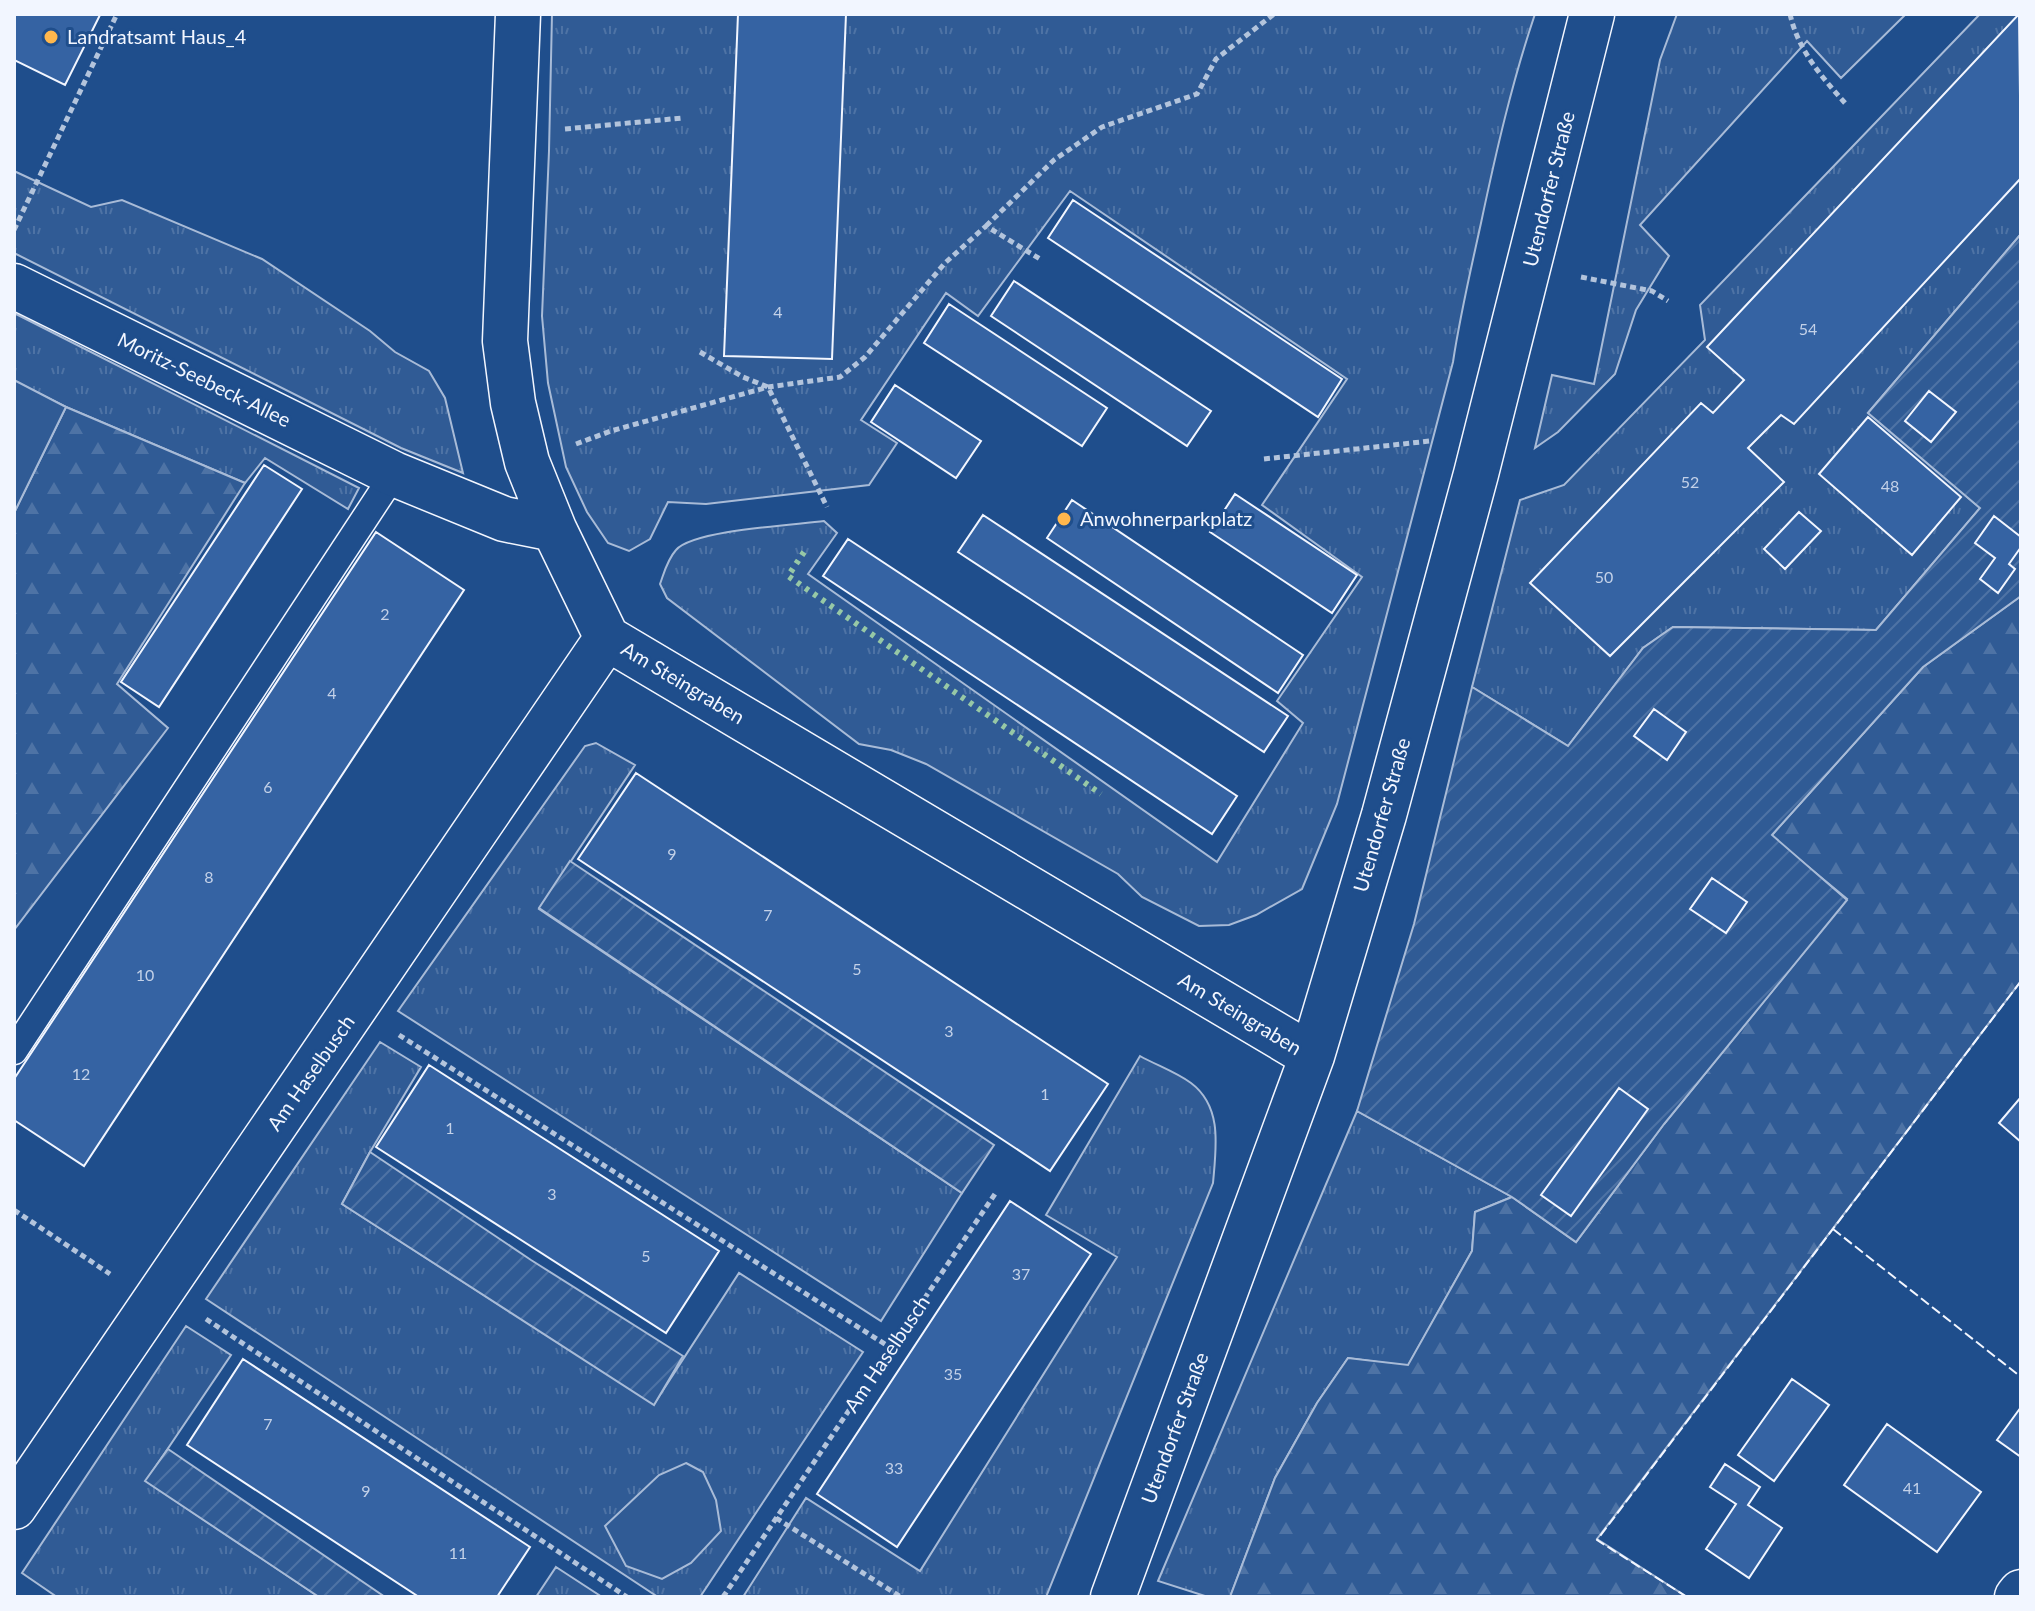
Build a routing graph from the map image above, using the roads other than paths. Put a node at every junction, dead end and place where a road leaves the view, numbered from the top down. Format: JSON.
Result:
{"nodes":[{"id":1,"x":518,"y":14,"type":"edge"},
{"id":2,"x":1592,"y":14,"type":"edge"},
{"id":3,"x":14,"y":286,"type":"edge"},
{"id":4,"x":394,"y":474,"type":"junction"},
{"id":5,"x":554,"y":529,"type":"junction"},
{"id":6,"x":607,"y":638,"type":"junction"},
{"id":7,"x":14,"y":1051,"type":"edge"},
{"id":8,"x":1312,"y":1056,"type":"junction"},
{"id":9,"x":14,"y":1507,"type":"edge"},
{"id":10,"x":2021,"y":1592,"type":"edge"},
{"id":11,"x":1113,"y":1597,"type":"edge"},
{"id":12,"x":2017,"y":1597,"type":"edge"}],
"edges":[{"from":1,"to":5,"type":"street","name":"Am Steingraben"},
{"from":2,"to":8,"type":"street","name":"Utendorfer Straße"},
{"from":3,"to":4,"type":"street","name":"Moritz-Seebeck-Allee"},
{"from":4,"to":5,"type":"street","name":"Moritz-Seebeck-Allee"},
{"from":4,"to":7,"type":"lane"},
{"from":5,"to":6,"type":"street","name":"Am Steingraben"},
{"from":6,"to":8,"type":"street","name":"Am Steingraben"},
{"from":6,"to":9,"type":"street","name":"Am Haselbusch"},
{"from":8,"to":11,"type":"street","name":"Utendorfer Straße"},
{"from":10,"to":12,"type":"street"}]}
